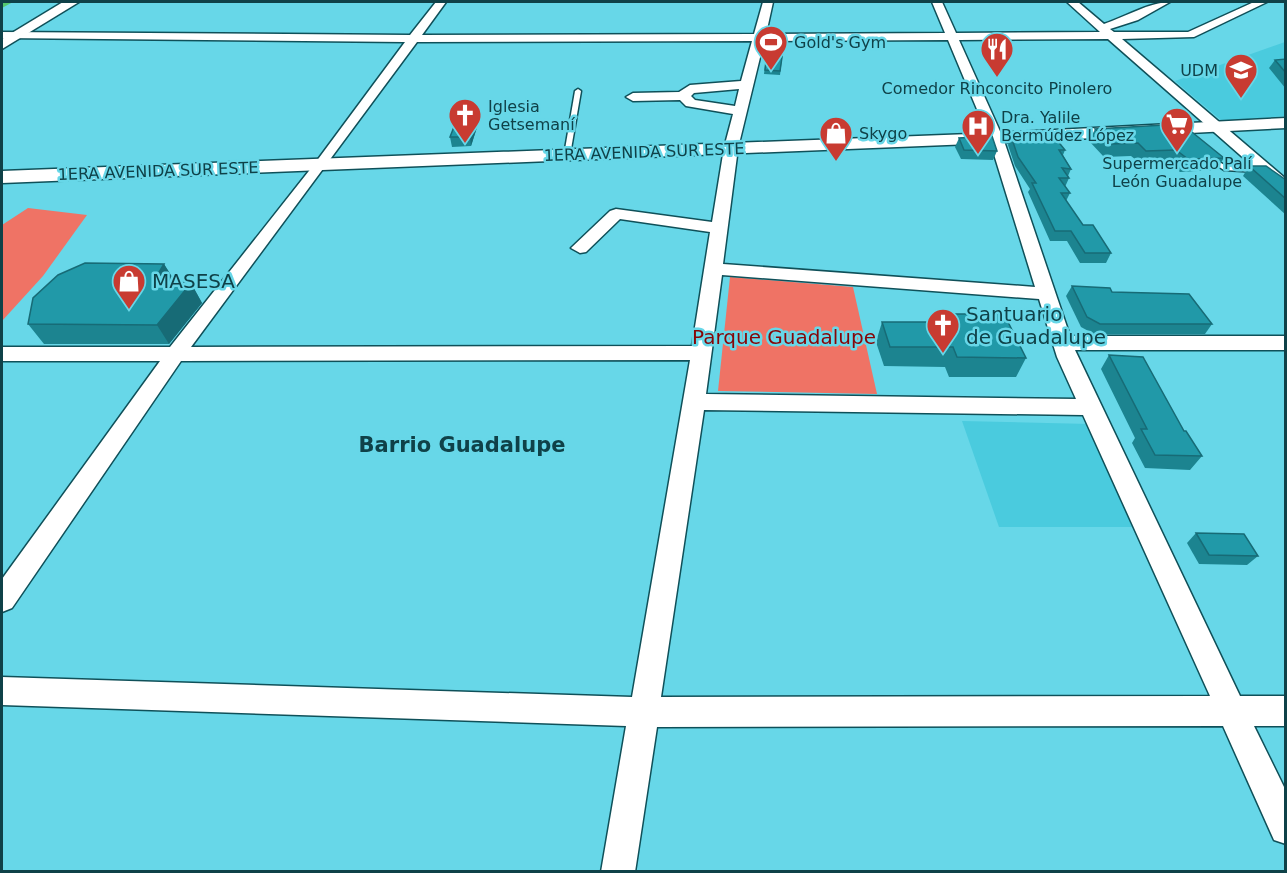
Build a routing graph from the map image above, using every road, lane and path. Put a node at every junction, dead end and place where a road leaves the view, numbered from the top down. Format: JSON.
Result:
{"nodes":[{"id":1,"x":72,"y":2,"type":"edge"},
{"id":2,"x":441,"y":2,"type":"edge"},
{"id":3,"x":768,"y":2,"type":"edge"},
{"id":4,"x":937,"y":2,"type":"edge"},
{"id":5,"x":1072,"y":2,"type":"edge"},
{"id":6,"x":1165,"y":2,"type":"edge"},
{"id":7,"x":1262,"y":2,"type":"edge"},
{"id":8,"x":1107,"y":32,"type":"junction"},
{"id":9,"x":8,"y":36,"type":"edge"},
{"id":10,"x":758,"y":37,"type":"junction"},
{"id":11,"x":954,"y":37,"type":"junction"},
{"id":12,"x":414,"y":39,"type":"junction"},
{"id":13,"x":2,"y":45,"type":"edge"},
{"id":14,"x":745,"y":85,"type":"junction"},
{"id":15,"x":578,"y":91,"type":"dead end"},
{"id":16,"x":683,"y":96,"type":"junction"},
{"id":17,"x":633,"y":97,"type":"dead end"},
{"id":18,"x":739,"y":111,"type":"junction"},
{"id":19,"x":1286,"y":123,"type":"edge"},
{"id":20,"x":1217,"y":126,"type":"junction"},
{"id":21,"x":996,"y":138,"type":"junction"},
{"id":22,"x":731,"y":148,"type":"junction"},
{"id":23,"x":1199,"y":149,"type":"edge"},
{"id":24,"x":567,"y":154,"type":"junction"},
{"id":25,"x":321,"y":165,"type":"junction"},
{"id":26,"x":1266,"y":170,"type":"junction"},
{"id":27,"x":2,"y":177,"type":"edge"},
{"id":28,"x":1286,"y":187,"type":"edge"},
{"id":29,"x":719,"y":228,"type":"junction"},
{"id":30,"x":580,"y":248,"type":"dead end"},
{"id":31,"x":713,"y":269,"type":"junction"},
{"id":32,"x":1047,"y":294,"type":"junction"},
{"id":33,"x":1286,"y":343,"type":"edge"},
{"id":34,"x":1064,"y":350,"type":"junction"},
{"id":35,"x":176,"y":353,"type":"junction"},
{"id":36,"x":701,"y":353,"type":"junction"},
{"id":37,"x":2,"y":354,"type":"edge"},
{"id":38,"x":1286,"y":357,"type":"edge"},
{"id":39,"x":694,"y":402,"type":"junction"},
{"id":40,"x":1089,"y":407,"type":"junction"},
{"id":41,"x":2,"y":600,"type":"edge"},
{"id":42,"x":2,"y":691,"type":"edge"},
{"id":43,"x":1233,"y":711,"type":"junction"},
{"id":44,"x":1286,"y":711,"type":"edge"},
{"id":45,"x":643,"y":712,"type":"junction"},
{"id":46,"x":1286,"y":828,"type":"edge"},
{"id":47,"x":618,"y":872,"type":"edge"}],
"edges":[{"from":1,"to":9,"type":"street"},
{"from":2,"to":12,"type":"street"},
{"from":3,"to":10,"type":"street"},
{"from":4,"to":11,"type":"street"},
{"from":5,"to":8,"type":"street"},
{"from":6,"to":8,"type":"street"},
{"from":7,"to":8,"type":"street"},
{"from":8,"to":11,"type":"street"},
{"from":8,"to":20,"type":"street"},
{"from":9,"to":12,"type":"street"},
{"from":9,"to":13,"type":"street"},
{"from":10,"to":11,"type":"street"},
{"from":10,"to":12,"type":"street"},
{"from":10,"to":14,"type":"street"},
{"from":11,"to":21,"type":"street"},
{"from":12,"to":25,"type":"street"},
{"from":14,"to":16,"type":"street"},
{"from":14,"to":18,"type":"street"},
{"from":15,"to":24,"type":"lane"},
{"from":16,"to":17,"type":"street"},
{"from":16,"to":18,"type":"street"},
{"from":18,"to":22,"type":"street"},
{"from":19,"to":20,"type":"street","name":"1ERA AVENIDA SUR ESTE"},
{"from":20,"to":21,"type":"street","name":"1ERA AVENIDA SUR ESTE"},
{"from":20,"to":26,"type":"street"},
{"from":21,"to":22,"type":"street","name":"1ERA AVENIDA SUR ESTE"},
{"from":21,"to":32,"type":"street"},
{"from":22,"to":24,"type":"street","name":"1ERA AVENIDA SUR ESTE"},
{"from":22,"to":29,"type":"street"},
{"from":23,"to":26,"type":"lane"},
{"from":24,"to":25,"type":"street","name":"1ERA AVENIDA SUR ESTE"},
{"from":25,"to":27,"type":"street","name":"1ERA AVENIDA SUR ESTE"},
{"from":25,"to":35,"type":"street"},
{"from":26,"to":28,"type":"street"},
{"from":29,"to":30,"type":"street"},
{"from":29,"to":31,"type":"street"},
{"from":31,"to":32,"type":"street"},
{"from":31,"to":36,"type":"street"},
{"from":32,"to":34,"type":"street"},
{"from":33,"to":34,"type":"street"},
{"from":34,"to":38,"type":"street"},
{"from":34,"to":40,"type":"street"},
{"from":35,"to":36,"type":"street"},
{"from":35,"to":37,"type":"street"},
{"from":35,"to":41,"type":"street"},
{"from":36,"to":39,"type":"street"},
{"from":39,"to":40,"type":"street"},
{"from":39,"to":45,"type":"street"},
{"from":40,"to":43,"type":"street"},
{"from":42,"to":45,"type":"street"},
{"from":43,"to":44,"type":"street"},
{"from":43,"to":45,"type":"street"},
{"from":43,"to":46,"type":"street"},
{"from":45,"to":47,"type":"street"}]}
